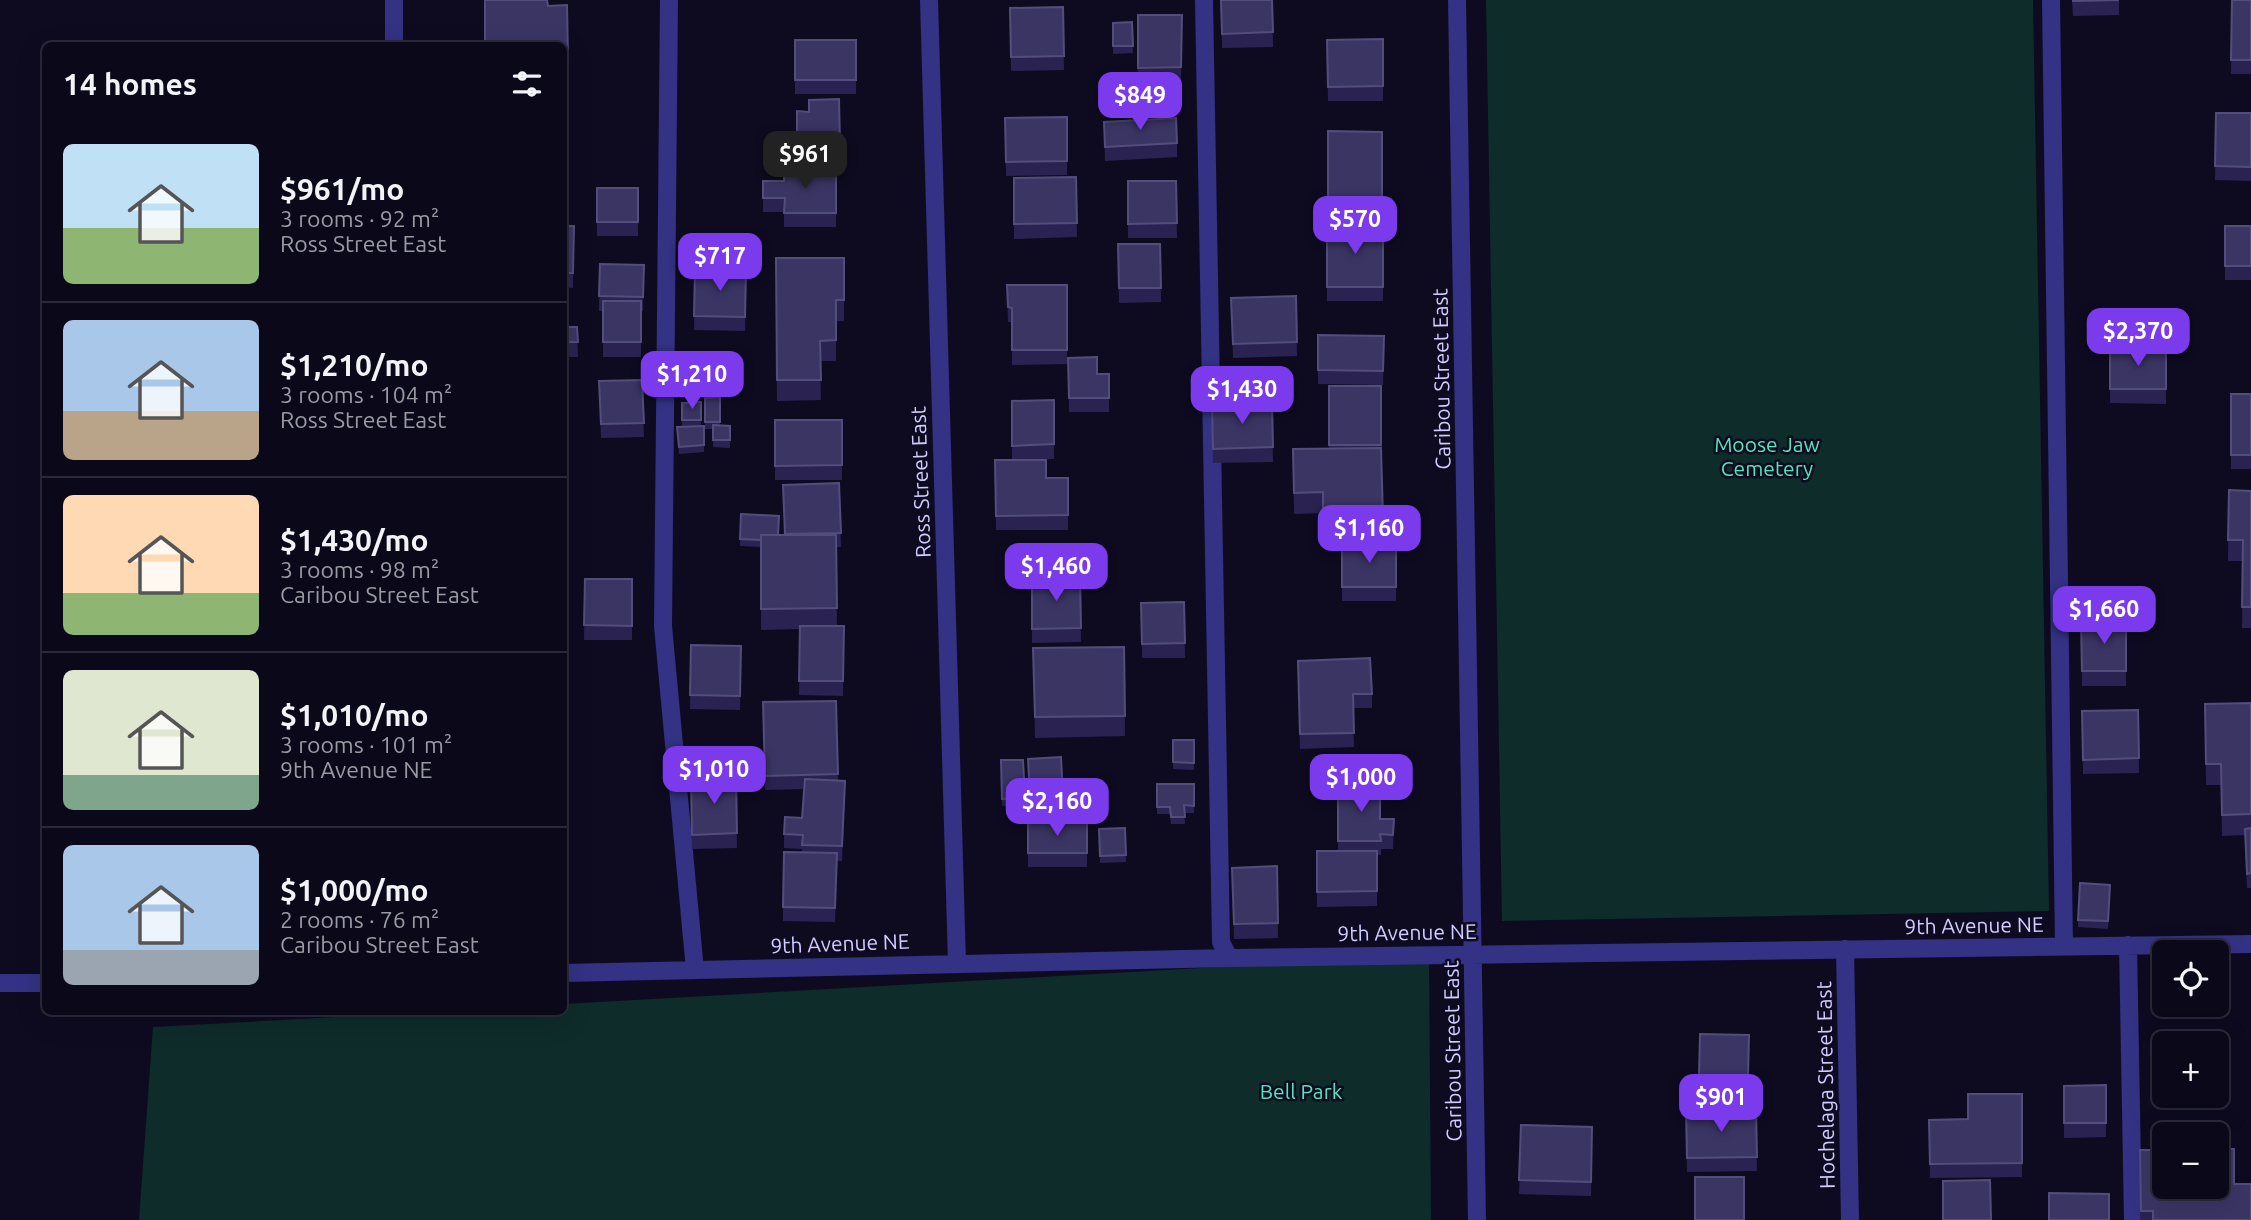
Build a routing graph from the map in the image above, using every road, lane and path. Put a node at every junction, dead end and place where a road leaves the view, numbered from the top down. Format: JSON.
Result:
{"nodes":[{"id":1,"x":394,"y":0,"type":"edge"},
{"id":2,"x":669,"y":0,"type":"edge"},
{"id":3,"x":929,"y":0,"type":"edge"},
{"id":4,"x":1205,"y":0,"type":"edge"},
{"id":5,"x":1457,"y":0,"type":"edge"},
{"id":6,"x":2051,"y":0,"type":"edge"},
{"id":7,"x":394,"y":42,"type":"edge"},
{"id":8,"x":2251,"y":944,"type":"edge"},
{"id":9,"x":2128,"y":945,"type":"junction"},
{"id":10,"x":2064,"y":946,"type":"junction"},
{"id":11,"x":1845,"y":949,"type":"junction"},
{"id":12,"x":1473,"y":954,"type":"junction"},
{"id":13,"x":1229,"y":958,"type":"junction"},
{"id":14,"x":957,"y":962,"type":"junction"},
{"id":15,"x":695,"y":970,"type":"junction"},
{"id":16,"x":567,"y":973,"type":"edge"},
{"id":17,"x":42,"y":983,"type":"edge"},
{"id":18,"x":0,"y":984,"type":"edge"},
{"id":19,"x":1477,"y":1220,"type":"edge"},
{"id":20,"x":1850,"y":1220,"type":"edge"},
{"id":21,"x":2133,"y":1220,"type":"edge"}],
"edges":[{"from":1,"to":7,"type":"street"},
{"from":2,"to":15,"type":"street"},
{"from":3,"to":14,"type":"street","name":"Ross Street East"},
{"from":4,"to":13,"type":"street"},
{"from":5,"to":12,"type":"street","name":"Caribou Street East"},
{"from":6,"to":10,"type":"street"},
{"from":8,"to":9,"type":"street","name":"9th Avenue NE"},
{"from":9,"to":10,"type":"street","name":"9th Avenue NE"},
{"from":9,"to":21,"type":"street"},
{"from":10,"to":11,"type":"street","name":"9th Avenue NE"},
{"from":11,"to":12,"type":"street","name":"9th Avenue NE"},
{"from":11,"to":20,"type":"street","name":"Hochelaga Street East"},
{"from":12,"to":13,"type":"street","name":"9th Avenue NE"},
{"from":12,"to":19,"type":"street","name":"Caribou Street East"},
{"from":13,"to":14,"type":"street","name":"9th Avenue NE"},
{"from":14,"to":15,"type":"street","name":"9th Avenue NE"},
{"from":15,"to":16,"type":"street","name":"9th Avenue NE"},
{"from":17,"to":18,"type":"street"}]}
